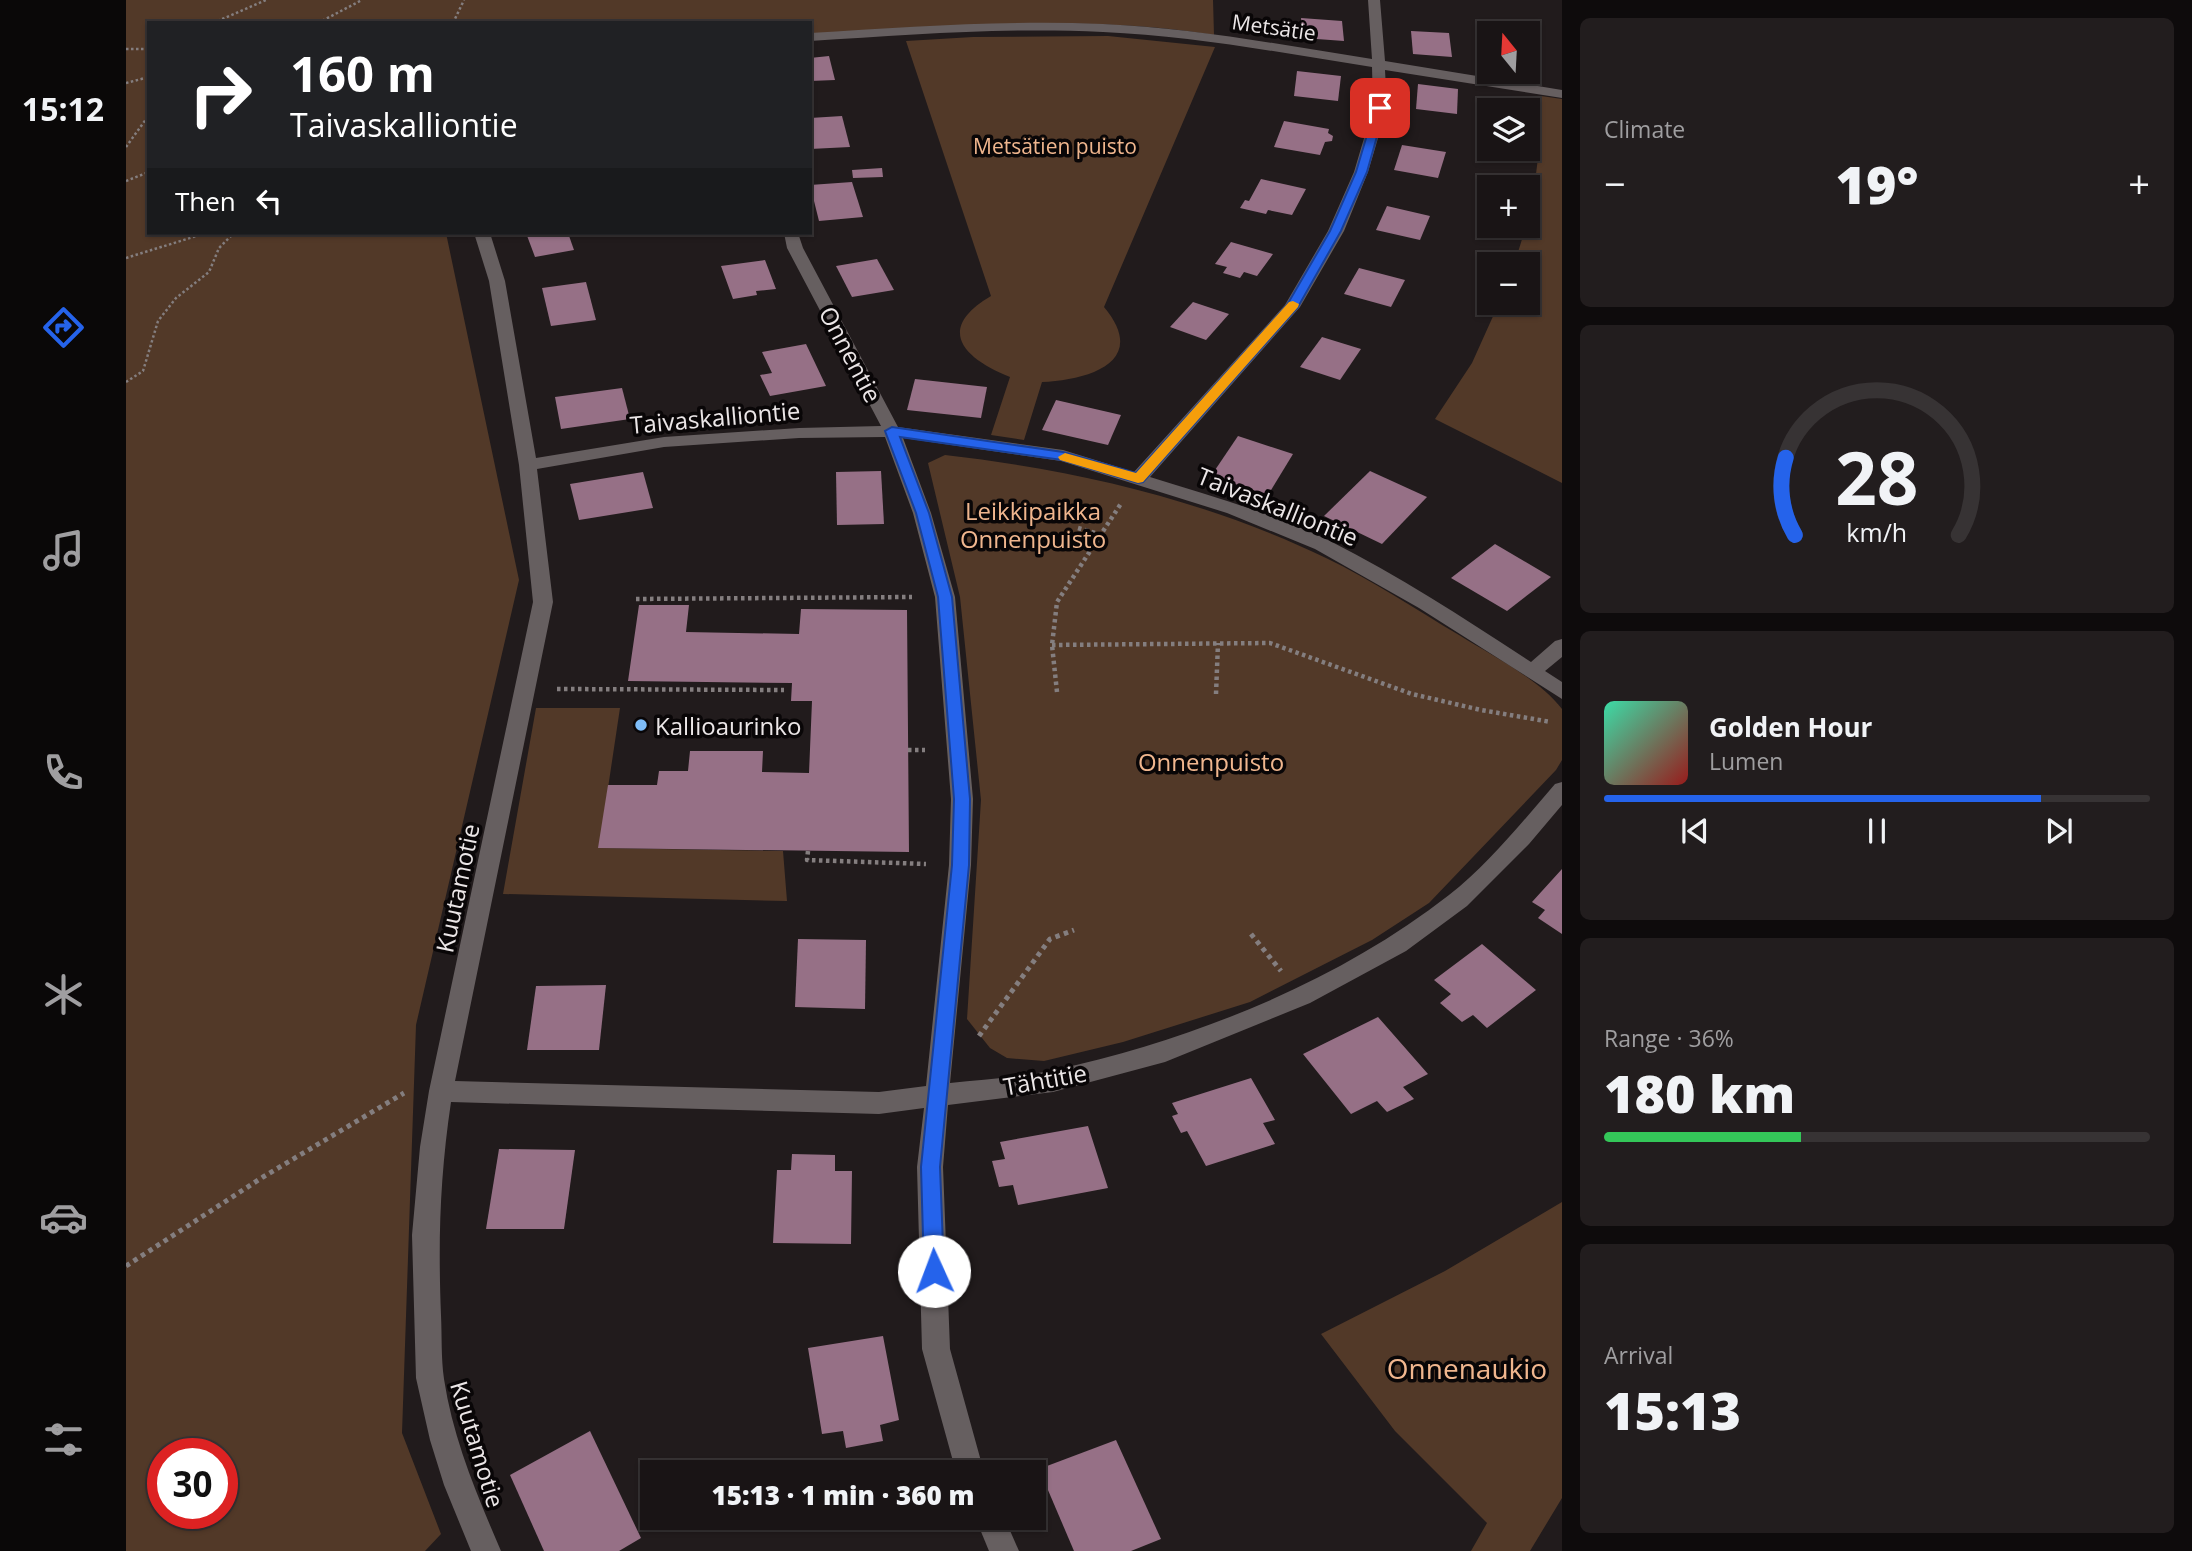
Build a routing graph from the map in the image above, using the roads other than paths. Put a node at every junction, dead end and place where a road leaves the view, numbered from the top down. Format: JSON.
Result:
{"nodes":[{"id":1,"x":1374,"y":0,"type":"edge"},
{"id":2,"x":812,"y":37,"type":"edge"},
{"id":3,"x":1380,"y":64,"type":"junction"},
{"id":4,"x":1562,"y":94,"type":"edge"},
{"id":5,"x":483,"y":235,"type":"edge"},
{"id":6,"x":792,"y":235,"type":"edge"},
{"id":7,"x":892,"y":431,"type":"junction"},
{"id":8,"x":528,"y":465,"type":"junction"},
{"id":9,"x":1138,"y":479,"type":"junction"},
{"id":10,"x":1562,"y":646,"type":"edge"},
{"id":11,"x":1533,"y":671,"type":"junction"},
{"id":12,"x":1562,"y":692,"type":"edge"},
{"id":13,"x":1562,"y":790,"type":"edge"},
{"id":14,"x":441,"y":1091,"type":"junction"},
{"id":15,"x":936,"y":1096,"type":"junction"},
{"id":16,"x":967,"y":1460,"type":"edge"},
{"id":17,"x":995,"y":1530,"type":"edge"},
{"id":18,"x":486,"y":1551,"type":"edge"},
{"id":19,"x":1004,"y":1551,"type":"edge"}],
"edges":[{"from":1,"to":3,"type":"street"},
{"from":2,"to":3,"type":"street","name":"Metsätie"},
{"from":3,"to":4,"type":"street","name":"Metsätie"},
{"from":3,"to":9,"type":"street"},
{"from":5,"to":8,"type":"street","name":"Kuutamotie"},
{"from":6,"to":7,"type":"street","name":"Onnentie"},
{"from":7,"to":8,"type":"street","name":"Taivaskalliontie"},
{"from":7,"to":9,"type":"street","name":"Taivaskalliontie"},
{"from":7,"to":15,"type":"street","name":"Onnentie"},
{"from":8,"to":14,"type":"street","name":"Kuutamotie"},
{"from":9,"to":11,"type":"street","name":"Taivaskalliontie"},
{"from":10,"to":11,"type":"street"},
{"from":11,"to":12,"type":"street","name":"Taivaskalliontie"},
{"from":13,"to":15,"type":"street","name":"Tähtitie"},
{"from":14,"to":15,"type":"street","name":"Tähtitie"},
{"from":14,"to":18,"type":"street","name":"Kuutamotie"},
{"from":15,"to":16,"type":"street","name":"Onnentie"},
{"from":17,"to":19,"type":"street"}]}
